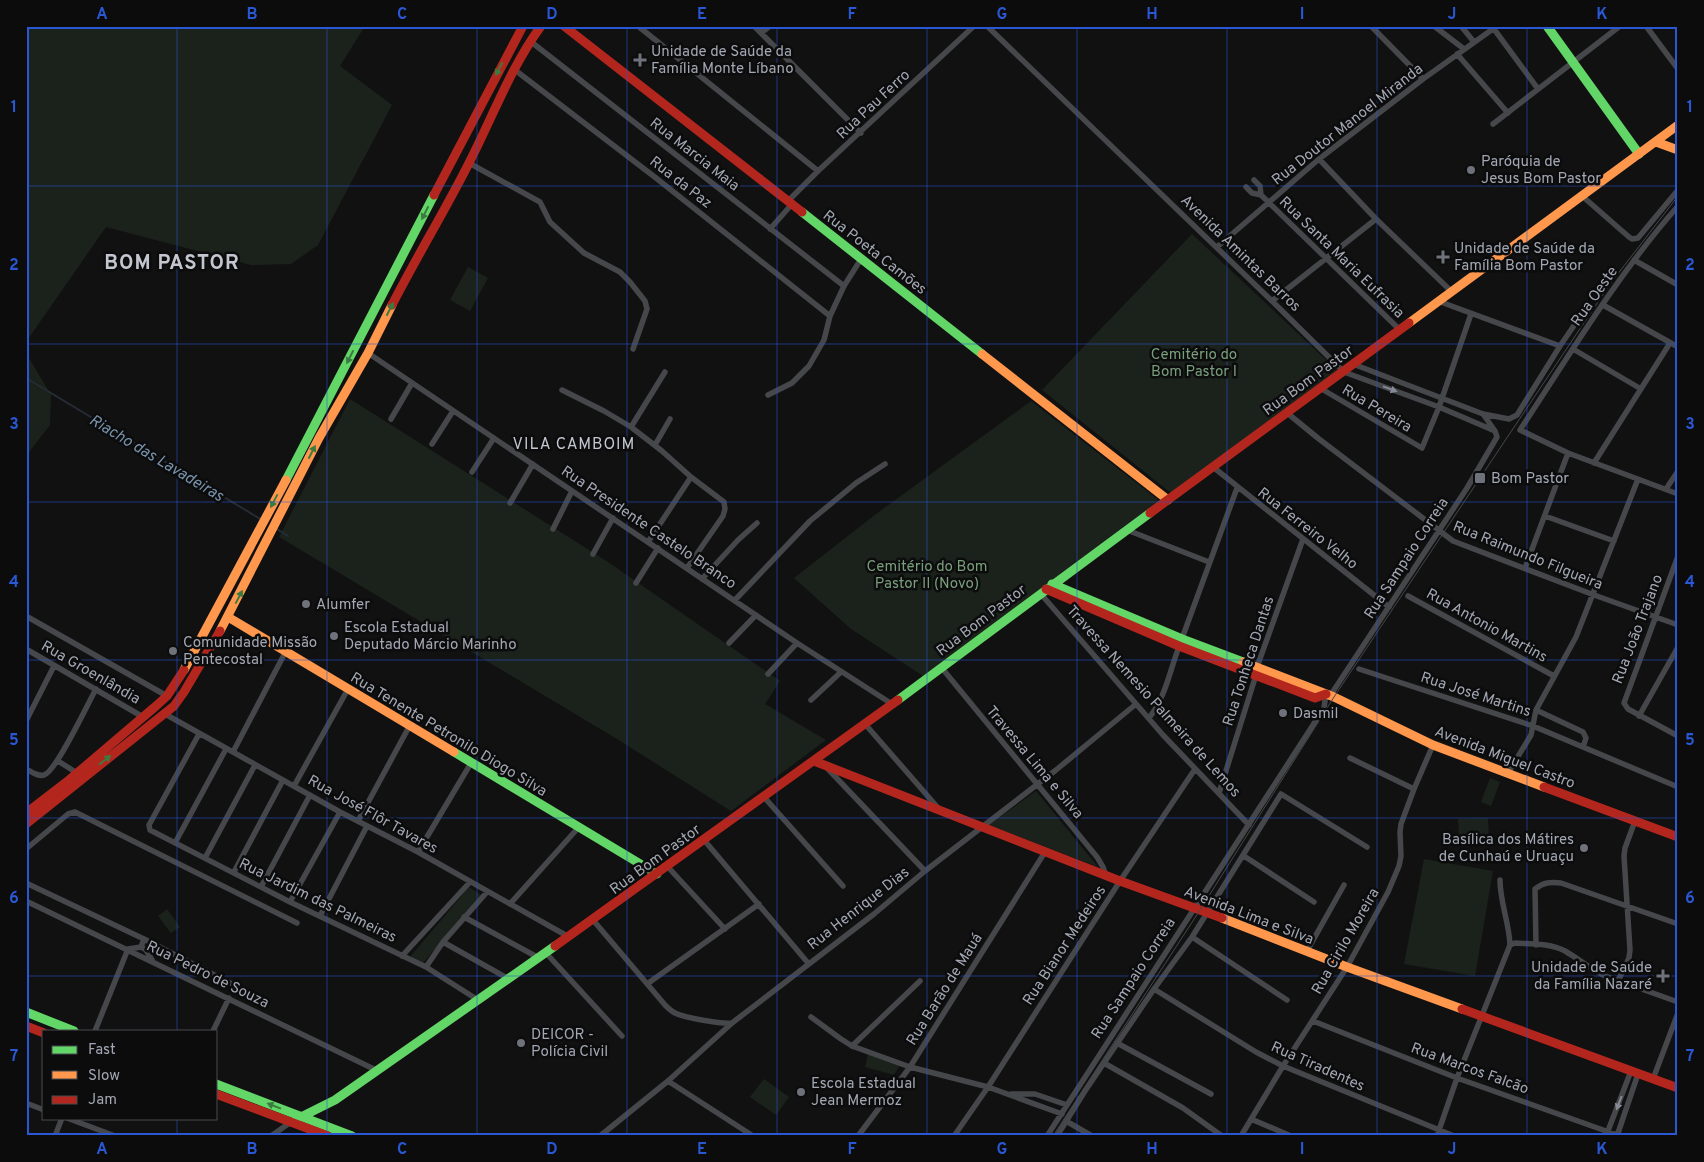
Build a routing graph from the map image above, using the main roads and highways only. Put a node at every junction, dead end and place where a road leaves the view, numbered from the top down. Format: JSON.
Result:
{"nodes":[{"id":1,"x":523,"y":26,"type":"edge"},
{"id":2,"x":541,"y":26,"type":"edge"},
{"id":3,"x":564,"y":26,"type":"edge"},
{"id":4,"x":1547,"y":26,"type":"edge"},
{"id":5,"x":476,"y":114,"type":"junction"},
{"id":6,"x":488,"y":122,"type":"junction"},
{"id":7,"x":1676,"y":128,"type":"edge"},
{"id":8,"x":1656,"y":142,"type":"junction"},
{"id":9,"x":1678,"y":150,"type":"edge"},
{"id":10,"x":1639,"y":154,"type":"junction"},
{"id":11,"x":1168,"y":500,"type":"junction"},
{"id":12,"x":1046,"y":589,"type":"junction"},
{"id":13,"x":228,"y":617,"type":"junction"},
{"id":14,"x":814,"y":761,"type":"junction"},
{"id":15,"x":26,"y":813,"type":"edge"},
{"id":16,"x":26,"y":824,"type":"edge"},
{"id":17,"x":1678,"y":837,"type":"edge"},
{"id":18,"x":657,"y":874,"type":"junction"},
{"id":19,"x":26,"y":1012,"type":"edge"},
{"id":20,"x":26,"y":1026,"type":"edge"},
{"id":21,"x":71,"y":1030,"type":"edge"},
{"id":22,"x":42,"y":1032,"type":"edge"},
{"id":23,"x":218,"y":1085,"type":"edge"},
{"id":24,"x":1678,"y":1088,"type":"edge"},
{"id":25,"x":218,"y":1095,"type":"edge"},
{"id":26,"x":302,"y":1117,"type":"junction"},
{"id":27,"x":291,"y":1122,"type":"junction"},
{"id":28,"x":328,"y":1136,"type":"edge"},
{"id":29,"x":352,"y":1136,"type":"edge"}],
"edges":[{"from":1,"to":5,"type":"main road","one_way":true},
{"from":2,"to":6,"type":"main road"},
{"from":3,"to":11,"type":"main road","name":"Rua Poeta Camões"},
{"from":4,"to":10,"type":"main road"},
{"from":5,"to":6,"type":"main road"},
{"from":5,"to":15,"type":"main road","one_way":true},
{"from":13,"to":6,"type":"main road","one_way":true},
{"from":7,"to":8,"type":"main road","name":"Rua Bom Pastor"},
{"from":8,"to":9,"type":"main road"},
{"from":8,"to":10,"type":"main road","name":"Rua Bom Pastor"},
{"from":10,"to":11,"type":"main road","name":"Rua Bom Pastor"},
{"from":11,"to":12,"type":"main road","name":"Rua Bom Pastor"},
{"from":12,"to":14,"type":"main road","name":"Rua Bom Pastor"},
{"from":12,"to":17,"type":"main road","name":"Avenida Miguel Castro"},
{"from":16,"to":13,"type":"main road","one_way":true},
{"from":13,"to":18,"type":"main road","name":"Rua Tenente Petronilo Diogo Silva"},
{"from":14,"to":18,"type":"main road","name":"Rua Bom Pastor"},
{"from":14,"to":24,"type":"main road","name":"Avenida Lima e Silva"},
{"from":18,"to":26,"type":"main road","name":"Rua Bom Pastor"},
{"from":19,"to":21,"type":"main road"},
{"from":20,"to":22,"type":"main road"},
{"from":26,"to":23,"type":"main road","one_way":true},
{"from":25,"to":27,"type":"main road"},
{"from":26,"to":27,"type":"main road","name":"Rua Bom Pastor"},
{"from":26,"to":29,"type":"main road"},
{"from":27,"to":28,"type":"main road"}]}
